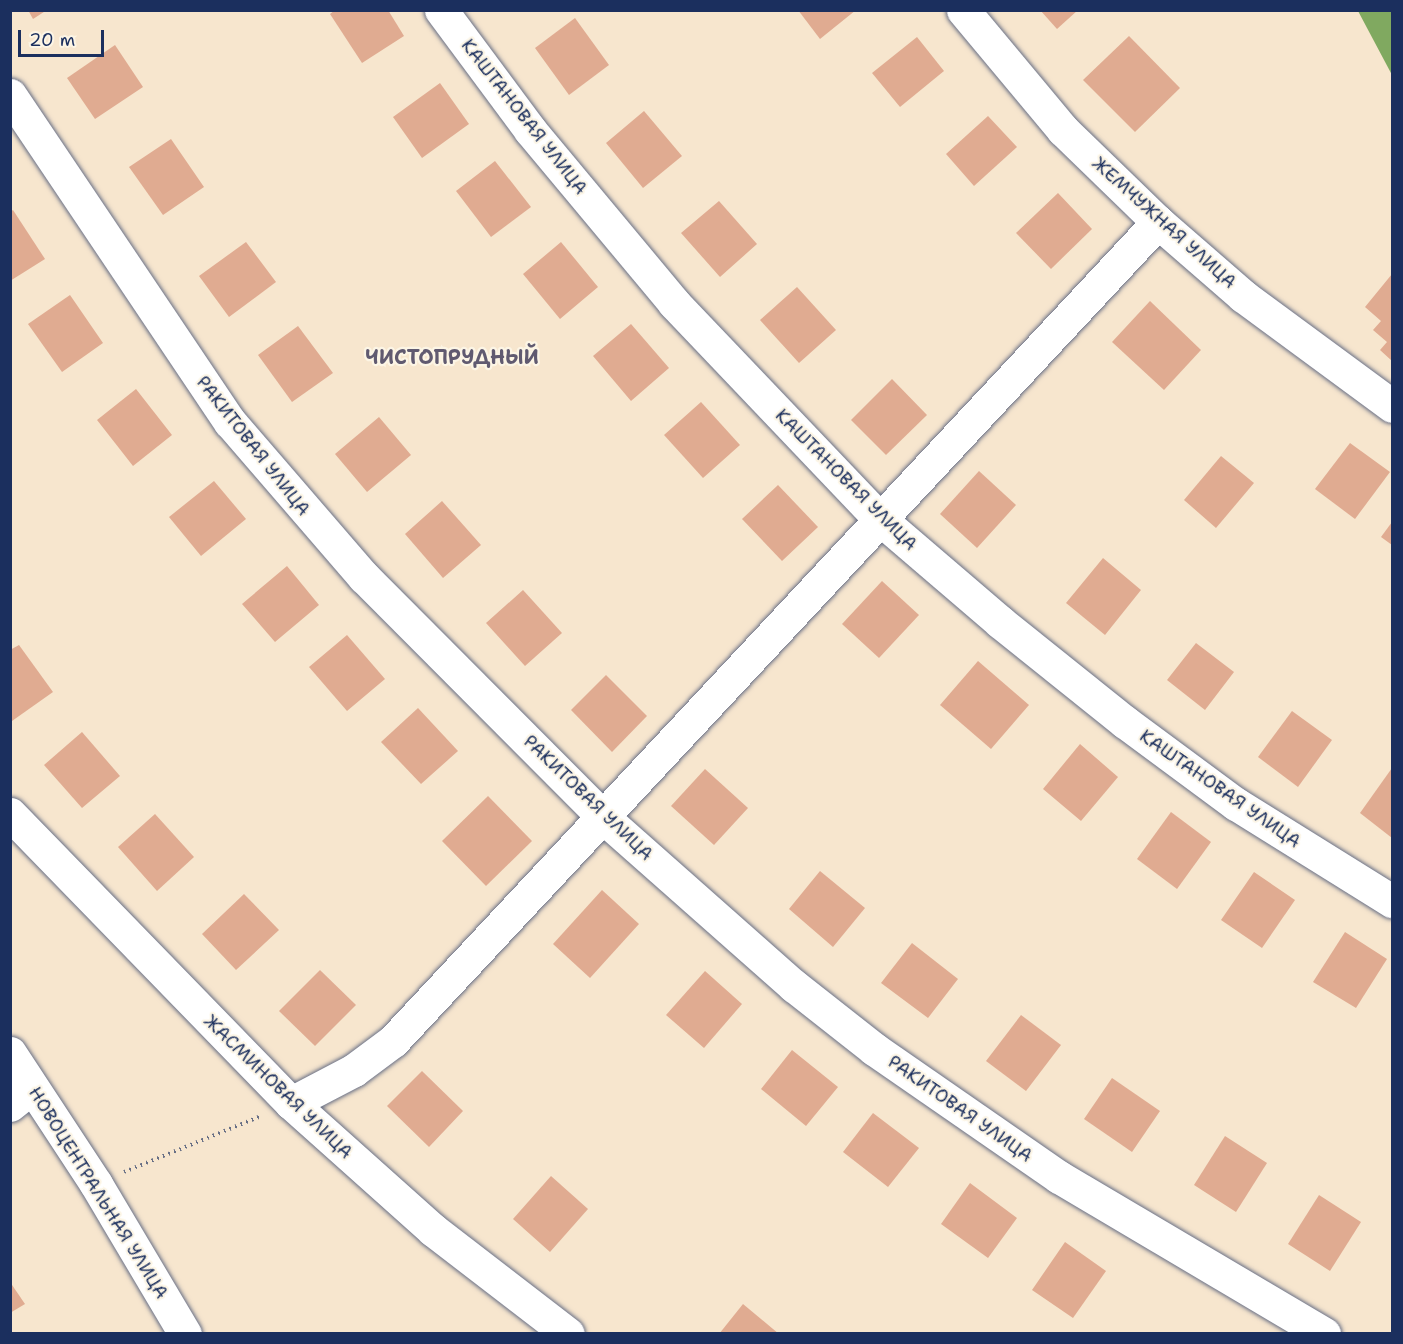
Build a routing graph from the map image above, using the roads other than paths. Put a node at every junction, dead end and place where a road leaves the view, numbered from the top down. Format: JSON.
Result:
{"nodes":[{"id":1,"x":441,"y":10,"type":"edge"},
{"id":2,"x":963,"y":10,"type":"edge"},
{"id":3,"x":10,"y":95,"type":"edge"},
{"id":4,"x":1158,"y":222,"type":"junction"},
{"id":5,"x":1392,"y":406,"type":"edge"},
{"id":6,"x":880,"y":519,"type":"junction"},
{"id":7,"x":10,"y":814,"type":"edge"},
{"id":8,"x":604,"y":818,"type":"junction"},
{"id":9,"x":1392,"y":901,"type":"edge"},
{"id":10,"x":10,"y":1053,"type":"edge"},
{"id":11,"x":21,"y":1096,"type":"edge"},
{"id":12,"x":291,"y":1103,"type":"junction"},
{"id":13,"x":185,"y":1334,"type":"edge"},
{"id":14,"x":568,"y":1334,"type":"edge"},
{"id":15,"x":1324,"y":1334,"type":"edge"}],
"edges":[{"from":1,"to":6,"type":"street","name":"КАШТАНОВАЯ УЛИЦА"},
{"from":2,"to":4,"type":"street","name":"ЖЕМЧУЖНАЯ УЛИЦА"},
{"from":3,"to":8,"type":"street","name":"РАКИТОВАЯ УЛИЦА"},
{"from":4,"to":5,"type":"street","name":"ЖЕМЧУЖНАЯ УЛИЦА"},
{"from":4,"to":6,"type":"street"},
{"from":6,"to":8,"type":"street"},
{"from":6,"to":9,"type":"street","name":"КАШТАНОВАЯ УЛИЦА"},
{"from":7,"to":12,"type":"street","name":"ЖАСМИНОВАЯ УЛИЦА"},
{"from":8,"to":12,"type":"street"},
{"from":8,"to":15,"type":"street","name":"РАКИТОВАЯ УЛИЦА"},
{"from":10,"to":11,"type":"street","name":"НОВОЦЕНТРАЛЬНАЯ УЛИЦА"},
{"from":11,"to":13,"type":"street","name":"НОВОЦЕНТРАЛЬНАЯ УЛИЦА"},
{"from":12,"to":14,"type":"street","name":"ЖАСМИНОВАЯ УЛИЦА"}]}
